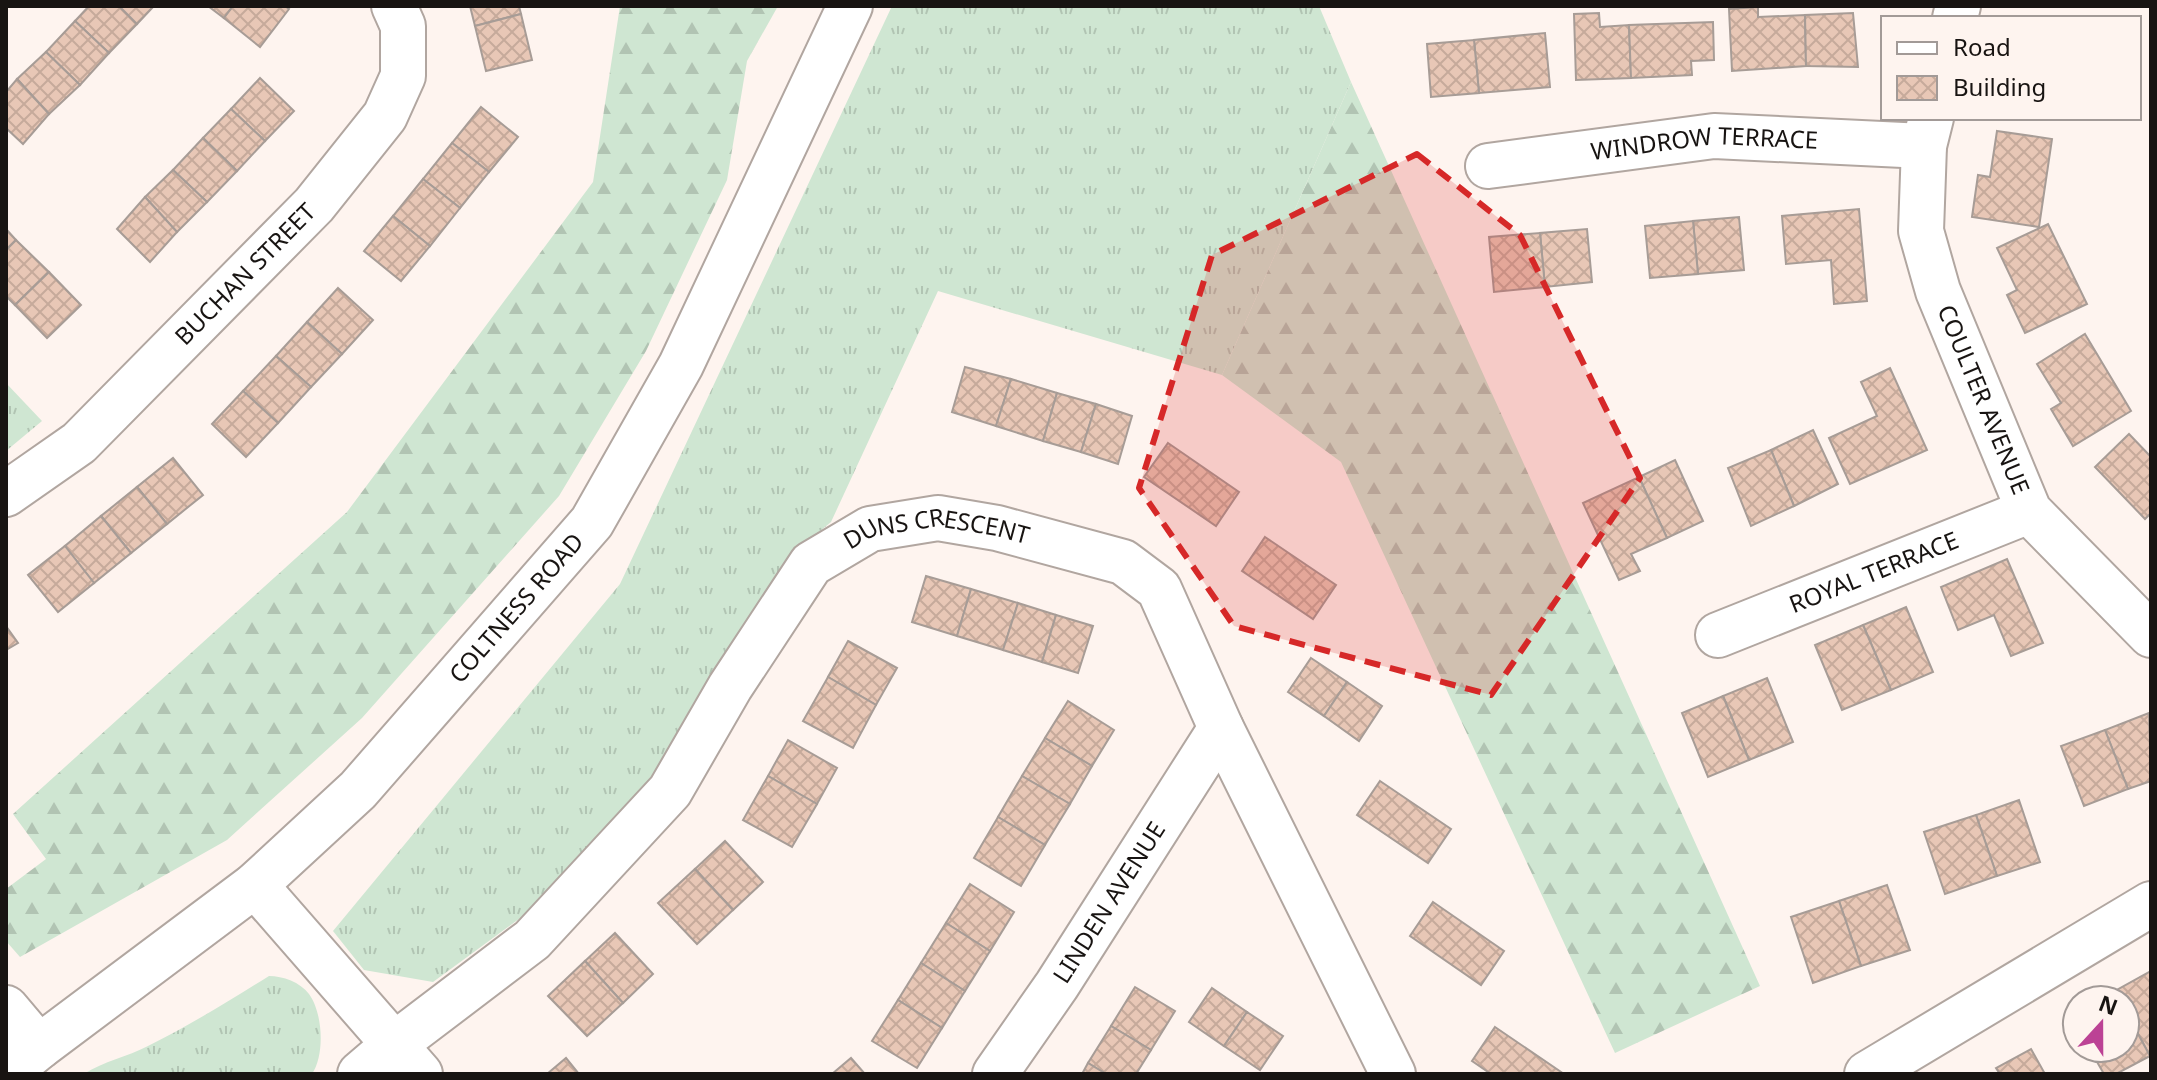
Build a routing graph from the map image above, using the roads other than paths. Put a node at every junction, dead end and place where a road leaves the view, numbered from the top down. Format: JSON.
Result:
{"nodes":[{"id":1,"x":394,"y":6,"type":"edge"},
{"id":2,"x":850,"y":6,"type":"edge"},
{"id":3,"x":1927,"y":132,"type":"edge"},
{"id":4,"x":1488,"y":166,"type":"dead end"},
{"id":5,"x":6,"y":494,"type":"edge"},
{"id":6,"x":2029,"y":511,"type":"junction"},
{"id":7,"x":2150,"y":633,"type":"edge"},
{"id":8,"x":1718,"y":635,"type":"dead end"},
{"id":9,"x":1221,"y":728,"type":"junction"},
{"id":10,"x":255,"y":885,"type":"junction"},
{"id":11,"x":2151,"y":904,"type":"edge"},
{"id":12,"x":6,"y":1008,"type":"edge"},
{"id":13,"x":39,"y":1047,"type":"junction"},
{"id":14,"x":408,"y":1059,"type":"edge"},
{"id":15,"x":6,"y":1074,"type":"edge"},
{"id":16,"x":360,"y":1074,"type":"edge"},
{"id":17,"x":995,"y":1074,"type":"edge"},
{"id":18,"x":1393,"y":1074,"type":"edge"},
{"id":19,"x":1867,"y":1074,"type":"edge"}],
"edges":[{"from":1,"to":5,"type":"street","name":"BUCHAN STREET"},
{"from":2,"to":10,"type":"street","name":"COLTNESS ROAD"},
{"from":3,"to":4,"type":"street","name":"WINDROW TERRACE"},
{"from":3,"to":6,"type":"street","name":"COULTER AVENUE"},
{"from":6,"to":7,"type":"street","name":"COULTER AVENUE"},
{"from":6,"to":8,"type":"street","name":"ROYAL TERRACE"},
{"from":9,"to":14,"type":"street","name":"DUNS CRESCENT"},
{"from":9,"to":17,"type":"street","name":"LINDEN AVENUE"},
{"from":9,"to":18,"type":"street","name":"DUNS CRESCENT"},
{"from":10,"to":13,"type":"street","name":"COLTNESS ROAD"},
{"from":10,"to":14,"type":"street"},
{"from":11,"to":19,"type":"street"},
{"from":12,"to":13,"type":"street"},
{"from":13,"to":15,"type":"street","name":"COLTNESS ROAD"},
{"from":14,"to":16,"type":"street","name":"DUNS CRESCENT"}]}
